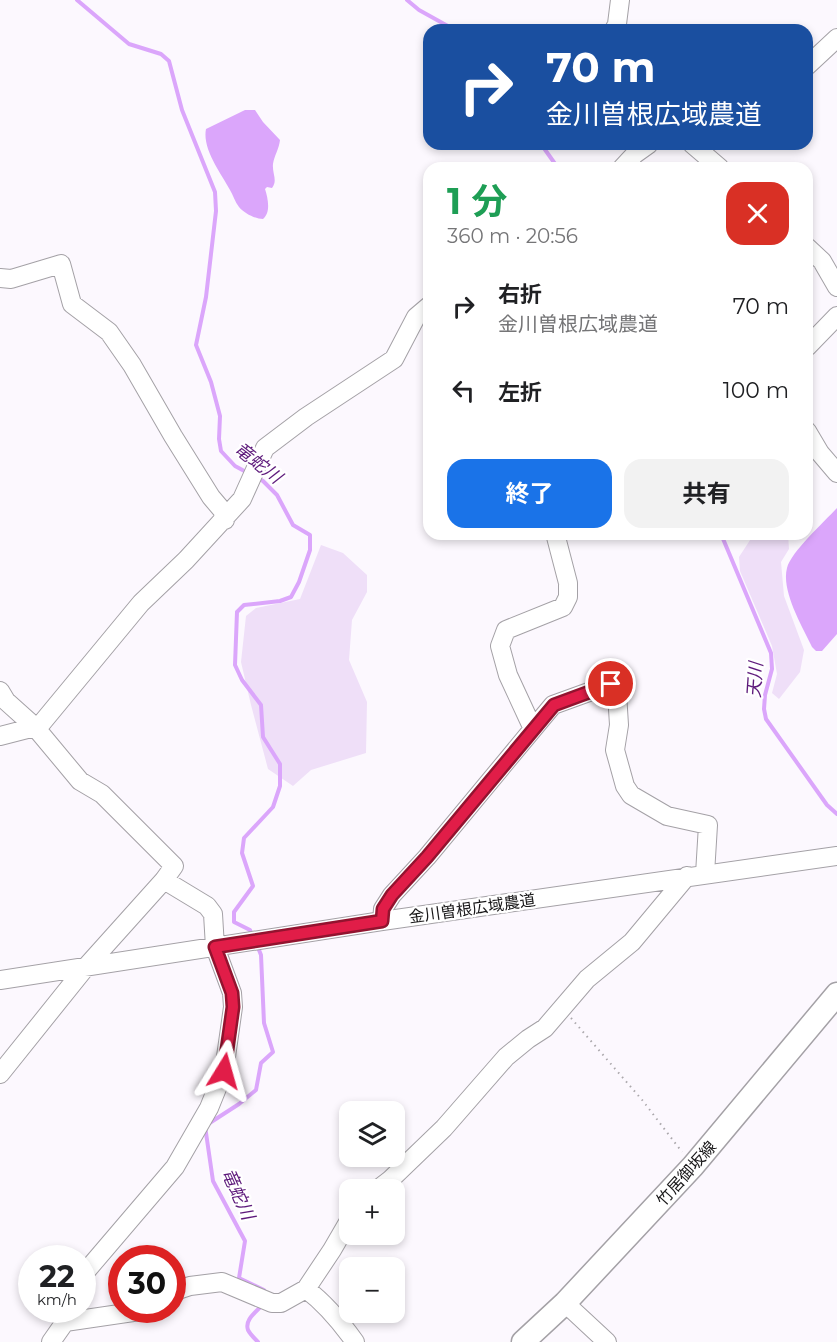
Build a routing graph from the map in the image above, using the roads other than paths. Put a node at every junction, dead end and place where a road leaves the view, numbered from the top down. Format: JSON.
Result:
{"nodes":[{"id":1,"x":620,"y":0,"type":"edge"},
{"id":2,"x":617,"y":24,"type":"edge"},
{"id":3,"x":837,"y":38,"type":"edge"},
{"id":4,"x":813,"y":60,"type":"edge"},
{"id":5,"x":636,"y":150,"type":"edge"},
{"id":6,"x":699,"y":150,"type":"edge"},
{"id":7,"x":627,"y":162,"type":"edge"},
{"id":8,"x":713,"y":162,"type":"edge"},
{"id":9,"x":813,"y":253,"type":"edge"},
{"id":10,"x":0,"y":278,"type":"edge"},
{"id":11,"x":837,"y":287,"type":"edge"},
{"id":12,"x":423,"y":311,"type":"edge"},
{"id":13,"x":837,"y":316,"type":"edge"},
{"id":14,"x":813,"y":341,"type":"edge"},
{"id":15,"x":813,"y":441,"type":"edge"},
{"id":16,"x":837,"y":473,"type":"edge"},
{"id":17,"x":225,"y":520,"type":"junction"},
{"id":18,"x":557,"y":540,"type":"edge"},
{"id":19,"x":0,"y":691,"type":"edge"},
{"id":20,"x":34,"y":727,"type":"junction"},
{"id":21,"x":533,"y":729,"type":"junction"},
{"id":22,"x":0,"y":736,"type":"edge"},
{"id":23,"x":837,"y":856,"type":"edge"},
{"id":24,"x":696,"y":875,"type":"junction"},
{"id":25,"x":164,"y":880,"type":"junction"},
{"id":26,"x":382,"y":921,"type":"junction"},
{"id":27,"x":215,"y":947,"type":"junction"},
{"id":28,"x":85,"y":968,"type":"junction"},
{"id":29,"x":0,"y":980,"type":"edge"},
{"id":30,"x":837,"y":994,"type":"edge"},
{"id":31,"x":0,"y":1074,"type":"edge"},
{"id":32,"x":391,"y":1179,"type":"edge"},
{"id":33,"x":339,"y":1239,"type":"edge"},
{"id":34,"x":96,"y":1260,"type":"edge"},
{"id":35,"x":186,"y":1287,"type":"edge"},
{"id":36,"x":306,"y":1289,"type":"junction"},
{"id":37,"x":565,"y":1303,"type":"junction"},
{"id":38,"x":62,"y":1323,"type":"edge"},
{"id":39,"x":51,"y":1342,"type":"edge"},
{"id":40,"x":355,"y":1342,"type":"edge"},
{"id":41,"x":523,"y":1342,"type":"edge"},
{"id":42,"x":607,"y":1342,"type":"edge"}],
"edges":[{"from":1,"to":2,"type":"street"},
{"from":3,"to":4,"type":"street"},
{"from":5,"to":7,"type":"street"},
{"from":6,"to":8,"type":"street"},
{"from":9,"to":11,"type":"street"},
{"from":10,"to":17,"type":"street"},
{"from":12,"to":17,"type":"street"},
{"from":13,"to":14,"type":"street"},
{"from":15,"to":16,"type":"street"},
{"from":17,"to":20,"type":"street"},
{"from":18,"to":21,"type":"street"},
{"from":19,"to":20,"type":"street"},
{"from":20,"to":22,"type":"street"},
{"from":20,"to":25,"type":"street"},
{"from":21,"to":24,"type":"street"},
{"from":21,"to":26,"type":"street"},
{"from":23,"to":24,"type":"street","name":"金川曽根広域農道"},
{"from":24,"to":26,"type":"street","name":"金川曽根広域農道"},
{"from":24,"to":32,"type":"street"},
{"from":25,"to":27,"type":"street"},
{"from":25,"to":28,"type":"street"},
{"from":26,"to":27,"type":"street","name":"金川曽根広域農道"},
{"from":27,"to":28,"type":"street","name":"金川曽根広域農道"},
{"from":27,"to":34,"type":"street"},
{"from":28,"to":29,"type":"street","name":"金川曽根広域農道"},
{"from":28,"to":31,"type":"street"},
{"from":30,"to":37,"type":"main road","name":"竹居御坂線"},
{"from":33,"to":36,"type":"street"},
{"from":35,"to":36,"type":"street"},
{"from":36,"to":40,"type":"street"},
{"from":37,"to":41,"type":"main road","name":"竹居御坂線"},
{"from":37,"to":42,"type":"street"},
{"from":38,"to":39,"type":"street"}]}
